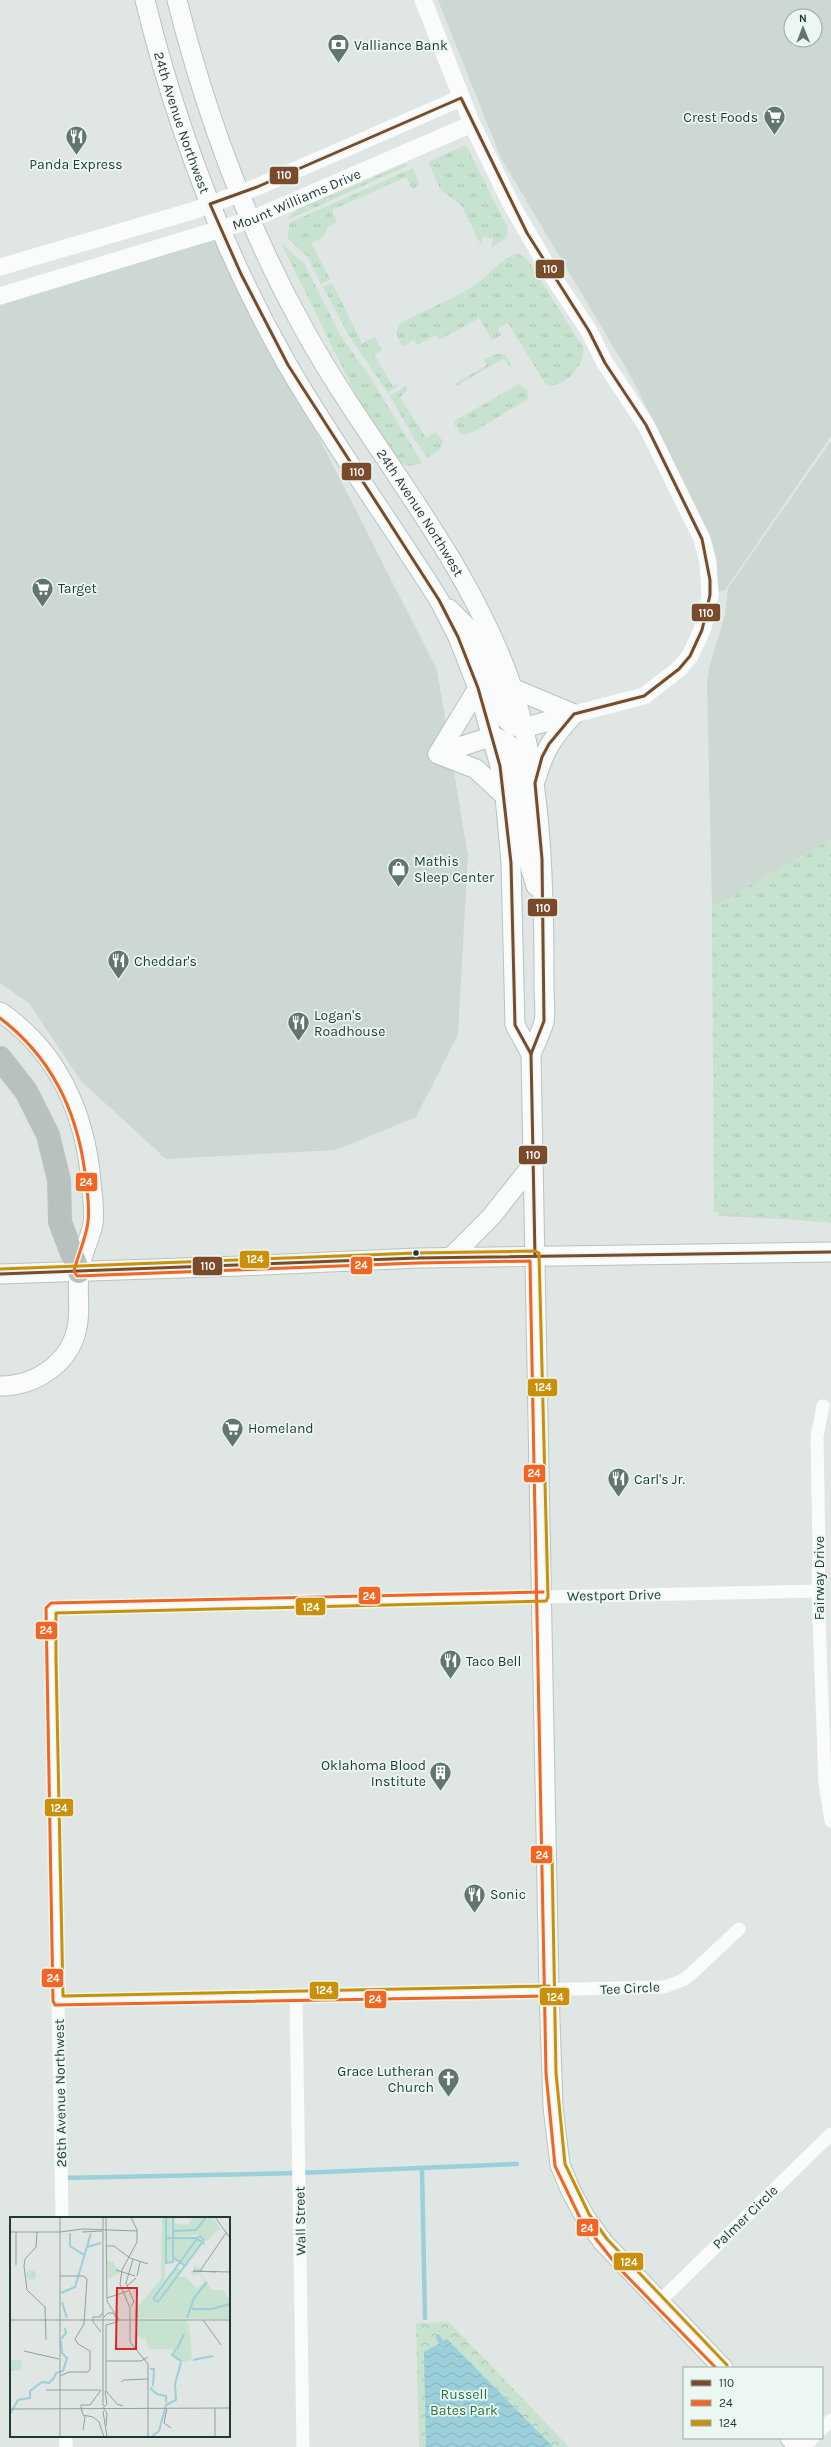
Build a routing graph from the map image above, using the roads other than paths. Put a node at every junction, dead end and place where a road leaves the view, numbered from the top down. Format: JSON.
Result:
{"nodes":[{"id":1,"x":145,"y":0,"type":"edge"},
{"id":2,"x":177,"y":0,"type":"edge"},
{"id":3,"x":423,"y":0,"type":"edge"},
{"id":4,"x":461,"y":98,"type":"junction"},
{"id":5,"x":472,"y":124,"type":"junction"},
{"id":6,"x":239,"y":193,"type":"junction"},
{"id":7,"x":210,"y":204,"type":"junction"},
{"id":8,"x":250,"y":220,"type":"junction"},
{"id":9,"x":222,"y":229,"type":"junction"},
{"id":10,"x":0,"y":268,"type":"edge"},
{"id":11,"x":0,"y":296,"type":"edge"},
{"id":12,"x":437,"y":597,"type":"junction"},
{"id":13,"x":478,"y":688,"type":"junction"},
{"id":14,"x":512,"y":688,"type":"junction"},
{"id":15,"x":574,"y":714,"type":"junction"},
{"id":16,"x":523,"y":728,"type":"junction"},
{"id":17,"x":493,"y":736,"type":"junction"},
{"id":18,"x":438,"y":754,"type":"junction"},
{"id":19,"x":535,"y":783,"type":"junction"},
{"id":20,"x":505,"y":796,"type":"junction"},
{"id":21,"x":543,"y":910,"type":"junction"},
{"id":22,"x":0,"y":1012,"type":"edge"},
{"id":23,"x":531,"y":1054,"type":"junction"},
{"id":24,"x":0,"y":1058,"type":"edge"},
{"id":25,"x":533,"y":1164,"type":"junction"},
{"id":26,"x":831,"y":1252,"type":"edge"},
{"id":27,"x":535,"y":1256,"type":"junction"},
{"id":28,"x":451,"y":1257,"type":"junction"},
{"id":29,"x":79,"y":1272,"type":"junction"},
{"id":30,"x":0,"y":1274,"type":"edge"},
{"id":31,"x":0,"y":1386,"type":"edge"},
{"id":32,"x":823,"y":1406,"type":"dead end"},
{"id":33,"x":818,"y":1591,"type":"junction"},
{"id":34,"x":543,"y":1597,"type":"junction"},
{"id":35,"x":51,"y":1608,"type":"joint"},
{"id":36,"x":831,"y":1821,"type":"edge"},
{"id":37,"x":739,"y":1929,"type":"dead end"},
{"id":38,"x":549,"y":1991,"type":"junction"},
{"id":39,"x":296,"y":1996,"type":"junction"},
{"id":40,"x":58,"y":2001,"type":"junction"},
{"id":41,"x":831,"y":2134,"type":"edge"},
{"id":42,"x":62,"y":2217,"type":"edge"},
{"id":43,"x":660,"y":2301,"type":"junction"},
{"id":44,"x":722,"y":2367,"type":"edge"},
{"id":45,"x":831,"y":2420,"type":"edge"},
{"id":46,"x":823,"y":2428,"type":"edge"},
{"id":47,"x":791,"y":2439,"type":"edge"},
{"id":48,"x":812,"y":2439,"type":"edge"},
{"id":49,"x":303,"y":2447,"type":"edge"},
{"id":50,"x":799,"y":2447,"type":"edge"},
{"id":51,"x":804,"y":2447,"type":"edge"}],
"edges":[{"from":1,"to":7,"type":"main road","name":"24th Avenue Northwest"},
{"from":2,"to":6,"type":"main road","name":"24th Avenue Northwest"},
{"from":3,"to":4,"type":"street"},
{"from":4,"to":5,"type":"street"},
{"from":4,"to":6,"type":"street","name":"Mount Williams Drive"},
{"from":5,"to":8,"type":"street","name":"Mount Williams Drive"},
{"from":5,"to":15,"type":"street"},
{"from":6,"to":7,"type":"street","name":"Mount Williams Drive"},
{"from":6,"to":8,"type":"main road","name":"24th Avenue Northwest"},
{"from":7,"to":9,"type":"main road","name":"24th Avenue Northwest"},
{"from":7,"to":10,"type":"street","name":"Mount Williams Drive"},
{"from":8,"to":9,"type":"street","name":"Mount Williams Drive"},
{"from":8,"to":14,"type":"main road","name":"24th Avenue Northwest"},
{"from":9,"to":11,"type":"street","name":"Mount Williams Drive"},
{"from":9,"to":12,"type":"main road","name":"24th Avenue Northwest"},
{"from":12,"to":13,"type":"main road","name":"24th Avenue Northwest"},
{"from":12,"to":16,"type":"main road"},
{"from":13,"to":17,"type":"main road","name":"24th Avenue Northwest"},
{"from":13,"to":18,"type":"main road"},
{"from":14,"to":15,"type":"main road"},
{"from":14,"to":16,"type":"main road","name":"24th Avenue Northwest"},
{"from":15,"to":16,"type":"main road"},
{"from":15,"to":19,"type":"main road"},
{"from":16,"to":19,"type":"main road","name":"24th Avenue Northwest"},
{"from":17,"to":18,"type":"main road"},
{"from":17,"to":20,"type":"main road","name":"24th Avenue Northwest"},
{"from":17,"to":21,"type":"main road"},
{"from":18,"to":20,"type":"main road"},
{"from":19,"to":21,"type":"main road","name":"24th Avenue Northwest"},
{"from":20,"to":23,"type":"main road","name":"24th Avenue Northwest"},
{"from":21,"to":23,"type":"main road","name":"24th Avenue Northwest"},
{"from":22,"to":29,"type":"main road"},
{"from":23,"to":25,"type":"main road","name":"24th Avenue Northwest"},
{"from":24,"to":29,"type":"highway"},
{"from":25,"to":27,"type":"main road","name":"24th Avenue Northwest"},
{"from":25,"to":28,"type":"main road"},
{"from":26,"to":27,"type":"main road"},
{"from":27,"to":28,"type":"main road"},
{"from":27,"to":34,"type":"main road","name":"24th Avenue Northwest"},
{"from":28,"to":29,"type":"main road"},
{"from":29,"to":30,"type":"main road"},
{"from":29,"to":31,"type":"main road"},
{"from":32,"to":33,"type":"street","name":"Fairway Drive"},
{"from":33,"to":34,"type":"street","name":"Westport Drive"},
{"from":33,"to":36,"type":"street","name":"Fairway Drive"},
{"from":34,"to":35,"type":"street","name":"Westport Drive"},
{"from":34,"to":38,"type":"main road","name":"24th Avenue Northwest"},
{"from":35,"to":40,"type":"street","name":"26th Avenue Northwest"},
{"from":37,"to":38,"type":"street","name":"Tee Circle"},
{"from":38,"to":39,"type":"street","name":"Tee Circle"},
{"from":38,"to":43,"type":"main road","name":"24th Avenue Northwest"},
{"from":39,"to":40,"type":"street","name":"Tee Circle"},
{"from":39,"to":49,"type":"street","name":"Wall Street"},
{"from":40,"to":42,"type":"street","name":"26th Avenue Northwest"},
{"from":41,"to":43,"type":"street","name":"Palmer Circle"},
{"from":43,"to":44,"type":"main road","name":"24th Avenue Northwest"},
{"from":45,"to":46,"type":"street"},
{"from":47,"to":50,"type":"main road"},
{"from":48,"to":51,"type":"street"}]}
